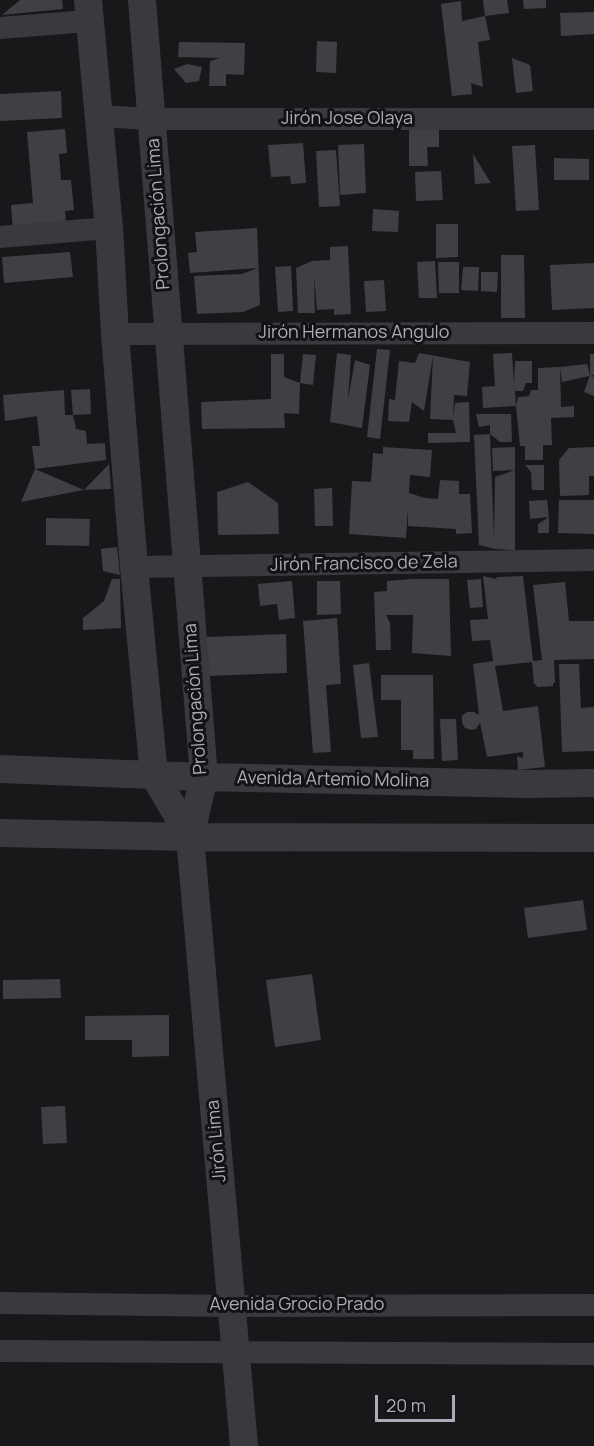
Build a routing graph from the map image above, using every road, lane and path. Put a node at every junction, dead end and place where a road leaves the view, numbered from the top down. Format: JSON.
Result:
{"nodes":[{"id":1,"x":142,"y":0,"type":"edge"},
{"id":2,"x":88,"y":10,"type":"edge"},
{"id":3,"x":0,"y":28,"type":"edge"},
{"id":4,"x":99,"y":116,"type":"junction"},
{"id":5,"x":152,"y":119,"type":"junction"},
{"id":6,"x":594,"y":119,"type":"edge"},
{"id":7,"x":109,"y":228,"type":"junction"},
{"id":8,"x":0,"y":237,"type":"edge"},
{"id":9,"x":168,"y":333,"type":"junction"},
{"id":10,"x":594,"y":333,"type":"edge"},
{"id":11,"x":115,"y":334,"type":"junction"},
{"id":12,"x":594,"y":560,"type":"edge"},
{"id":13,"x":134,"y":567,"type":"junction"},
{"id":14,"x":186,"y":567,"type":"junction"},
{"id":15,"x":0,"y":769,"type":"edge"},
{"id":16,"x":154,"y":775,"type":"junction"},
{"id":17,"x":204,"y":777,"type":"junction"},
{"id":18,"x":594,"y":783,"type":"edge"},
{"id":19,"x":0,"y":833,"type":"edge"},
{"id":20,"x":190,"y":837,"type":"junction"},
{"id":21,"x":594,"y":838,"type":"edge"},
{"id":22,"x":0,"y":1303,"type":"edge"},
{"id":23,"x":594,"y":1305,"type":"edge"},
{"id":24,"x":231,"y":1306,"type":"junction"},
{"id":25,"x":0,"y":1351,"type":"edge"},
{"id":26,"x":235,"y":1351,"type":"junction"},
{"id":27,"x":594,"y":1354,"type":"edge"},
{"id":28,"x":244,"y":1446,"type":"edge"}],
"edges":[{"from":1,"to":5,"type":"street","name":"Prolongación Lima"},
{"from":2,"to":3,"type":"street"},
{"from":2,"to":4,"type":"street"},
{"from":4,"to":5,"type":"street","name":"Jirón Jose Olaya"},
{"from":4,"to":7,"type":"street"},
{"from":5,"to":6,"type":"street","name":"Jirón Jose Olaya"},
{"from":5,"to":9,"type":"street","name":"Prolongación Lima"},
{"from":7,"to":8,"type":"street"},
{"from":7,"to":11,"type":"street"},
{"from":9,"to":10,"type":"street","name":"Jirón Hermanos Angulo"},
{"from":9,"to":11,"type":"street","name":"Jirón Hermanos Angulo"},
{"from":9,"to":14,"type":"street","name":"Prolongación Lima"},
{"from":11,"to":13,"type":"street"},
{"from":12,"to":14,"type":"street","name":"Jirón Francisco de Zela"},
{"from":13,"to":14,"type":"street","name":"Jirón Francisco de Zela"},
{"from":13,"to":16,"type":"street"},
{"from":14,"to":17,"type":"street","name":"Prolongación Lima"},
{"from":15,"to":16,"type":"street","name":"Avenida Artemio Molina"},
{"from":16,"to":17,"type":"street","name":"Avenida Artemio Molina"},
{"from":16,"to":20,"type":"street"},
{"from":17,"to":18,"type":"street","name":"Avenida Artemio Molina"},
{"from":17,"to":20,"type":"street","name":"Prolongación Lima"},
{"from":19,"to":20,"type":"street"},
{"from":20,"to":21,"type":"street"},
{"from":20,"to":24,"type":"street","name":"Jirón Lima"},
{"from":22,"to":24,"type":"street","name":"Avenida Grocio Prado"},
{"from":23,"to":24,"type":"street","name":"Avenida Grocio Prado"},
{"from":24,"to":26,"type":"street","name":"Jirón Lima"},
{"from":25,"to":26,"type":"street"},
{"from":26,"to":27,"type":"street"},
{"from":26,"to":28,"type":"street","name":"Jirón Lima"}]}
